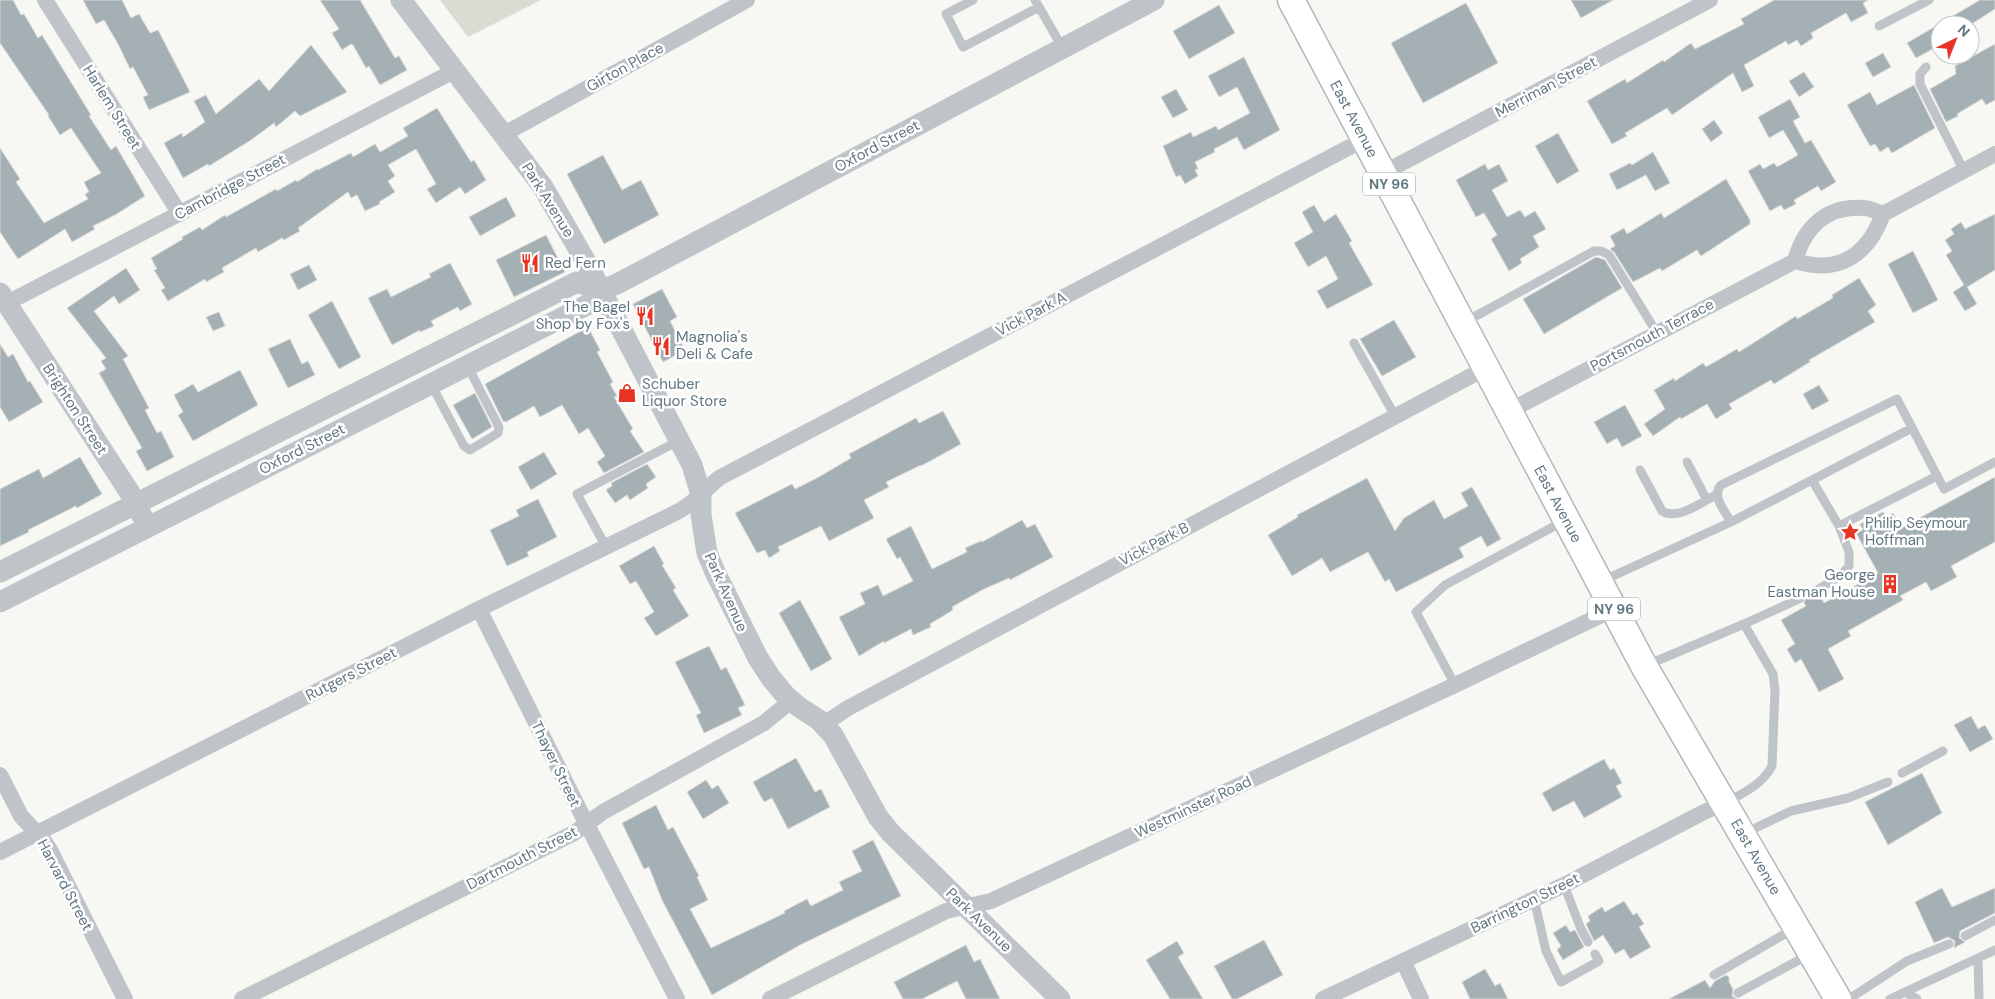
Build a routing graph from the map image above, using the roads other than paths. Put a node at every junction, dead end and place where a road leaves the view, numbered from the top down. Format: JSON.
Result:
{"nodes":[{"id":1,"x":45,"y":0,"type":"edge"},
{"id":2,"x":401,"y":0,"type":"edge"},
{"id":3,"x":747,"y":0,"type":"edge"},
{"id":4,"x":973,"y":0,"type":"edge"},
{"id":5,"x":1154,"y":0,"type":"edge"},
{"id":6,"x":1291,"y":0,"type":"edge"},
{"id":7,"x":1710,"y":0,"type":"edge"},
{"id":8,"x":1929,"y":0,"type":"edge"},
{"id":9,"x":1037,"y":4,"type":"edge"},
{"id":10,"x":1879,"y":26,"type":"dead end"},
{"id":11,"x":1062,"y":48,"type":"junction"},
{"id":12,"x":1926,"y":67,"type":"dead end"},
{"id":13,"x":454,"y":71,"type":"junction"},
{"id":14,"x":504,"y":134,"type":"junction"},
{"id":15,"x":1365,"y":140,"type":"junction"},
{"id":16,"x":1995,"y":154,"type":"edge"},
{"id":17,"x":1964,"y":171,"type":"junction"},
{"id":18,"x":1383,"y":173,"type":"junction"},
{"id":19,"x":180,"y":214,"type":"junction"},
{"id":20,"x":1883,"y":214,"type":"junction"},
{"id":21,"x":1796,"y":261,"type":"junction"},
{"id":22,"x":601,"y":290,"type":"junction"},
{"id":23,"x":3,"y":298,"type":"edge"},
{"id":24,"x":1462,"y":323,"type":"junction"},
{"id":25,"x":1657,"y":333,"type":"junction"},
{"id":26,"x":1354,"y":343,"type":"dead end"},
{"id":27,"x":467,"y":365,"type":"junction"},
{"id":28,"x":1486,"y":368,"type":"junction"},
{"id":29,"x":431,"y":384,"type":"junction"},
{"id":30,"x":1509,"y":411,"type":"junction"},
{"id":31,"x":1395,"y":416,"type":"junction"},
{"id":32,"x":1912,"y":428,"type":"junction"},
{"id":33,"x":680,"y":440,"type":"junction"},
{"id":34,"x":1686,"y":462,"type":"dead end"},
{"id":35,"x":1995,"y":462,"type":"edge"},
{"id":36,"x":1640,"y":470,"type":"dead end"},
{"id":37,"x":1937,"y":476,"type":"junction"},
{"id":38,"x":1812,"y":480,"type":"junction"},
{"id":39,"x":701,"y":494,"type":"junction"},
{"id":40,"x":1716,"y":495,"type":"junction"},
{"id":41,"x":1707,"y":500,"type":"junction"},
{"id":42,"x":136,"y":503,"type":"junction"},
{"id":43,"x":1566,"y":519,"type":"junction"},
{"id":44,"x":1731,"y":522,"type":"junction"},
{"id":45,"x":1839,"y":526,"type":"junction"},
{"id":46,"x":149,"y":527,"type":"junction"},
{"id":47,"x":606,"y":546,"type":"junction"},
{"id":48,"x":0,"y":572,"type":"edge"},
{"id":49,"x":1600,"y":582,"type":"junction"},
{"id":50,"x":1817,"y":590,"type":"dead end"},
{"id":51,"x":1801,"y":598,"type":"dead end"},
{"id":52,"x":0,"y":602,"type":"edge"},
{"id":53,"x":479,"y":609,"type":"junction"},
{"id":54,"x":1614,"y":609,"type":"junction"},
{"id":55,"x":1744,"y":624,"type":"junction"},
{"id":56,"x":1644,"y":666,"type":"junction"},
{"id":57,"x":1455,"y":686,"type":"junction"},
{"id":58,"x":792,"y":700,"type":"junction"},
{"id":59,"x":824,"y":724,"type":"junction"},
{"id":60,"x":1943,"y":751,"type":"dead end"},
{"id":61,"x":1902,"y":773,"type":"dead end"},
{"id":62,"x":0,"y":775,"type":"edge"},
{"id":63,"x":1888,"y":782,"type":"dead end"},
{"id":64,"x":1725,"y":804,"type":"junction"},
{"id":65,"x":586,"y":824,"type":"junction"},
{"id":66,"x":37,"y":833,"type":"junction"},
{"id":67,"x":1743,"y":834,"type":"junction"},
{"id":68,"x":0,"y":852,"type":"edge"},
{"id":69,"x":1564,"y":885,"type":"junction"},
{"id":70,"x":1534,"y":899,"type":"junction"},
{"id":71,"x":965,"y":907,"type":"junction"},
{"id":72,"x":1995,"y":920,"type":"edge"},
{"id":73,"x":1797,"y":927,"type":"junction"},
{"id":74,"x":1965,"y":936,"type":"dead end"},
{"id":75,"x":1588,"y":942,"type":"dead end"},
{"id":76,"x":1949,"y":944,"type":"dead end"},
{"id":77,"x":1995,"y":950,"type":"edge"},
{"id":78,"x":1812,"y":953,"type":"junction"},
{"id":79,"x":1595,"y":954,"type":"dead end"},
{"id":80,"x":1978,"y":958,"type":"junction"},
{"id":81,"x":1403,"y":961,"type":"junction"},
{"id":82,"x":1714,"y":975,"type":"dead end"},
{"id":83,"x":1905,"y":992,"type":"junction"},
{"id":84,"x":1738,"y":993,"type":"dead end"},
{"id":85,"x":125,"y":999,"type":"edge"},
{"id":86,"x":242,"y":999,"type":"edge"},
{"id":87,"x":677,"y":999,"type":"edge"},
{"id":88,"x":770,"y":999,"type":"edge"},
{"id":89,"x":1060,"y":999,"type":"edge"},
{"id":90,"x":1323,"y":999,"type":"edge"},
{"id":91,"x":1421,"y":999,"type":"edge"},
{"id":92,"x":1838,"y":999,"type":"edge"},
{"id":93,"x":1849,"y":999,"type":"edge"},
{"id":94,"x":1890,"y":999,"type":"edge"},
{"id":95,"x":1917,"y":999,"type":"edge"},
{"id":96,"x":1979,"y":999,"type":"edge"}],
"edges":[{"from":1,"to":19,"type":"street","name":"Harlem Street"},
{"from":2,"to":13,"type":"street","name":"Park Avenue"},
{"from":3,"to":14,"type":"street","name":"Girton Place"},
{"from":4,"to":9,"type":"lane"},
{"from":5,"to":11,"type":"street","name":"Oxford Street"},
{"from":6,"to":15,"type":"main road","name":"East Avenue","number":"NY 96"},
{"from":7,"to":18,"type":"street","name":"Merriman Street"},
{"from":8,"to":10,"type":"lane"},
{"from":9,"to":11,"type":"lane"},
{"from":11,"to":22,"type":"street","name":"Oxford Street"},
{"from":12,"to":17,"type":"lane"},
{"from":13,"to":14,"type":"street","name":"Park Avenue"},
{"from":13,"to":19,"type":"street","name":"Cambridge Street"},
{"from":14,"to":22,"type":"street","name":"Park Avenue"},
{"from":15,"to":18,"type":"main road","name":"East Avenue","number":"NY 96"},
{"from":15,"to":39,"type":"street","name":"Vick Park A"},
{"from":16,"to":17,"type":"street"},
{"from":17,"to":20,"type":"street"},
{"from":18,"to":24,"type":"main road","name":"East Avenue","number":"NY 96"},
{"from":19,"to":23,"type":"street","name":"Cambridge Street"},
{"from":20,"to":21,"type":"street"},
{"from":20,"to":21,"type":"street"},
{"from":21,"to":25,"type":"street","name":"Portsmouth Terrace"},
{"from":22,"to":27,"type":"street","name":"Oxford Street"},
{"from":22,"to":33,"type":"street","name":"Park Avenue"},
{"from":22,"to":42,"type":"street","name":"Oxford Street"},
{"from":23,"to":42,"type":"street","name":"Brighton Street"},
{"from":24,"to":25,"type":"lane"},
{"from":24,"to":28,"type":"main road","name":"East Avenue","number":"NY 96"},
{"from":25,"to":30,"type":"street","name":"Portsmouth Terrace"},
{"from":26,"to":31,"type":"lane"},
{"from":27,"to":29,"type":"street","name":"Oxford Street"},
{"from":27,"to":29,"type":"lane"},
{"from":28,"to":30,"type":"main road","name":"East Avenue","number":"NY 96"},
{"from":28,"to":31,"type":"street","name":"Vick Park B"},
{"from":29,"to":46,"type":"street","name":"Oxford Street"},
{"from":30,"to":43,"type":"main road","name":"East Avenue","number":"NY 96"},
{"from":31,"to":59,"type":"street","name":"Vick Park B"},
{"from":32,"to":37,"type":"lane"},
{"from":32,"to":38,"type":"lane"},
{"from":32,"to":40,"type":"lane"},
{"from":33,"to":39,"type":"street","name":"Park Avenue"},
{"from":33,"to":47,"type":"lane"},
{"from":34,"to":41,"type":"lane"},
{"from":35,"to":37,"type":"lane"},
{"from":36,"to":41,"type":"lane"},
{"from":37,"to":45,"type":"lane"},
{"from":38,"to":44,"type":"lane"},
{"from":38,"to":45,"type":"lane"},
{"from":39,"to":47,"type":"street","name":"Rutgers Street"},
{"from":39,"to":58,"type":"street","name":"Park Avenue"},
{"from":40,"to":41,"type":"lane"},
{"from":40,"to":44,"type":"lane"},
{"from":42,"to":46,"type":"street","name":"Brighton Street"},
{"from":42,"to":48,"type":"street","name":"Oxford Street"},
{"from":43,"to":49,"type":"main road","name":"East Avenue","number":"NY 96"},
{"from":43,"to":57,"type":"lane"},
{"from":44,"to":49,"type":"lane"},
{"from":45,"to":50,"type":"lane"},
{"from":46,"to":52,"type":"street","name":"Oxford Street"},
{"from":47,"to":53,"type":"street","name":"Rutgers Street"},
{"from":49,"to":54,"type":"main road","name":"East Avenue","number":"NY 96"},
{"from":51,"to":55,"type":"lane"},
{"from":53,"to":65,"type":"street","name":"Thayer Street"},
{"from":53,"to":66,"type":"street","name":"Rutgers Street"},
{"from":54,"to":56,"type":"main road","name":"East Avenue","number":"NY 96"},
{"from":54,"to":57,"type":"street","name":"Westminster Road"},
{"from":55,"to":56,"type":"lane"},
{"from":55,"to":64,"type":"lane"},
{"from":56,"to":64,"type":"main road","name":"East Avenue","number":"NY 96"},
{"from":57,"to":71,"type":"street","name":"Westminster Road"},
{"from":58,"to":59,"type":"street","name":"Park Avenue"},
{"from":58,"to":65,"type":"street","name":"Dartmouth Street"},
{"from":59,"to":71,"type":"street","name":"Park Avenue"},
{"from":60,"to":61,"type":"lane"},
{"from":62,"to":66,"type":"street","name":"Harvard Street"},
{"from":63,"to":67,"type":"lane"},
{"from":64,"to":67,"type":"main road","name":"East Avenue","number":"NY 96"},
{"from":64,"to":69,"type":"street","name":"Barrington Street"},
{"from":65,"to":86,"type":"street","name":"Dartmouth Street"},
{"from":65,"to":87,"type":"street","name":"Thayer Street"},
{"from":66,"to":68,"type":"street","name":"Rutgers Street"},
{"from":66,"to":85,"type":"street","name":"Harvard Street"},
{"from":67,"to":73,"type":"main road","name":"East Avenue","number":"NY 96"},
{"from":69,"to":70,"type":"street","name":"Barrington Street"},
{"from":69,"to":75,"type":"lane"},
{"from":70,"to":79,"type":"lane"},
{"from":70,"to":81,"type":"street","name":"Barrington Street"},
{"from":71,"to":88,"type":"street","name":"Westminster Road"},
{"from":71,"to":89,"type":"street","name":"Park Avenue"},
{"from":72,"to":74,"type":"lane"},
{"from":73,"to":78,"type":"main road","name":"East Avenue","number":"NY 96"},
{"from":73,"to":82,"type":"lane"},
{"from":76,"to":93,"type":"lane"},
{"from":77,"to":80,"type":"lane"},
{"from":78,"to":84,"type":"lane"},
{"from":78,"to":92,"type":"main road","name":"East Avenue","number":"NY 96"},
{"from":80,"to":83,"type":"lane"},
{"from":80,"to":96,"type":"lane"},
{"from":81,"to":90,"type":"street","name":"Barrington Street"},
{"from":81,"to":91,"type":"street"},
{"from":83,"to":94,"type":"lane"},
{"from":83,"to":95,"type":"lane"}]}
